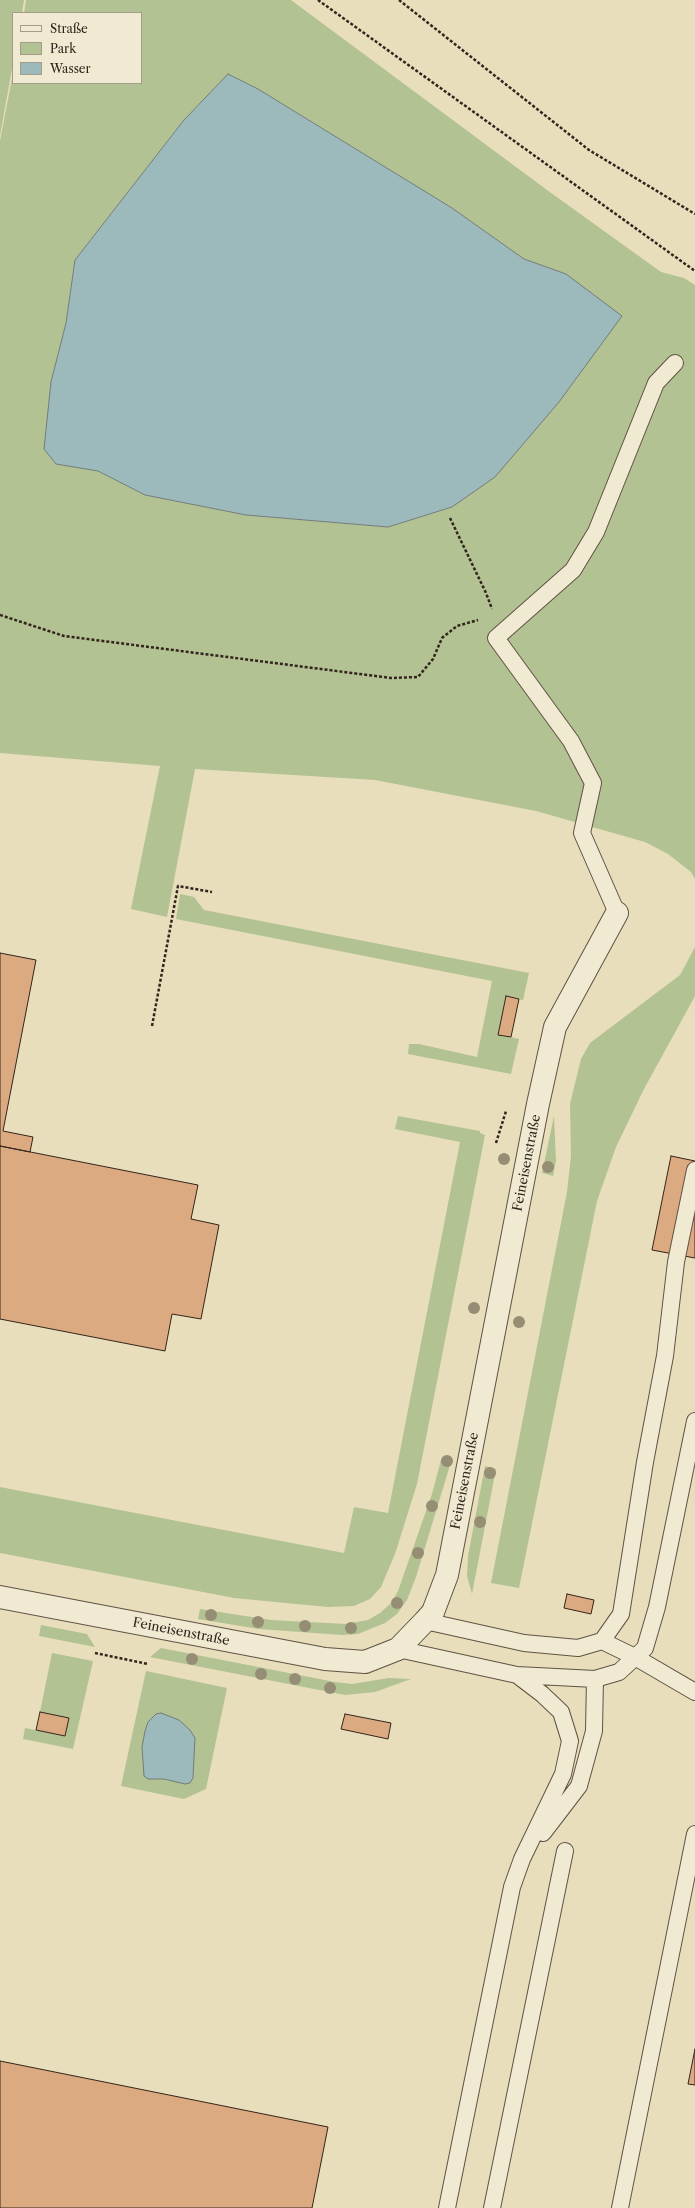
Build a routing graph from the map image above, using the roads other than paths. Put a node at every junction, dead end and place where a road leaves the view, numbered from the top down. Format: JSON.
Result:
{"nodes":[{"id":1,"x":675,"y":363,"type":"dead end"},
{"id":2,"x":617,"y":913,"type":"joint"},
{"id":3,"x":695,"y":1170,"type":"edge"},
{"id":4,"x":695,"y":1421,"type":"edge"},
{"id":5,"x":0,"y":1597,"type":"edge"},
{"id":6,"x":425,"y":1621,"type":"junction"},
{"id":7,"x":602,"y":1642,"type":"junction"},
{"id":8,"x":398,"y":1649,"type":"junction"},
{"id":9,"x":635,"y":1657,"type":"junction"},
{"id":10,"x":517,"y":1675,"type":"junction"},
{"id":11,"x":596,"y":1679,"type":"junction"},
{"id":12,"x":695,"y":1692,"type":"edge"},
{"id":13,"x":695,"y":1834,"type":"edge"},
{"id":14,"x":565,"y":1851,"type":"dead end"},
{"id":15,"x":522,"y":1859,"type":"junction"},
{"id":16,"x":447,"y":2208,"type":"edge"},
{"id":17,"x":492,"y":2208,"type":"edge"},
{"id":18,"x":620,"y":2208,"type":"edge"}],
"edges":[{"from":1,"to":2,"type":"lane"},
{"from":2,"to":6,"type":"street","name":"Feineisenstraße"},
{"from":3,"to":7,"type":"lane"},
{"from":4,"to":9,"type":"lane"},
{"from":5,"to":8,"type":"street","name":"Feineisenstraße"},
{"from":6,"to":7,"type":"lane"},
{"from":6,"to":8,"type":"street","name":"Feineisenstraße"},
{"from":7,"to":9,"type":"lane"},
{"from":8,"to":10,"type":"lane"},
{"from":9,"to":11,"type":"lane"},
{"from":9,"to":12,"type":"lane"},
{"from":10,"to":11,"type":"lane"},
{"from":10,"to":15,"type":"lane"},
{"from":11,"to":15,"type":"lane"},
{"from":13,"to":18,"type":"lane"},
{"from":14,"to":17,"type":"lane"},
{"from":15,"to":16,"type":"lane"}]}
